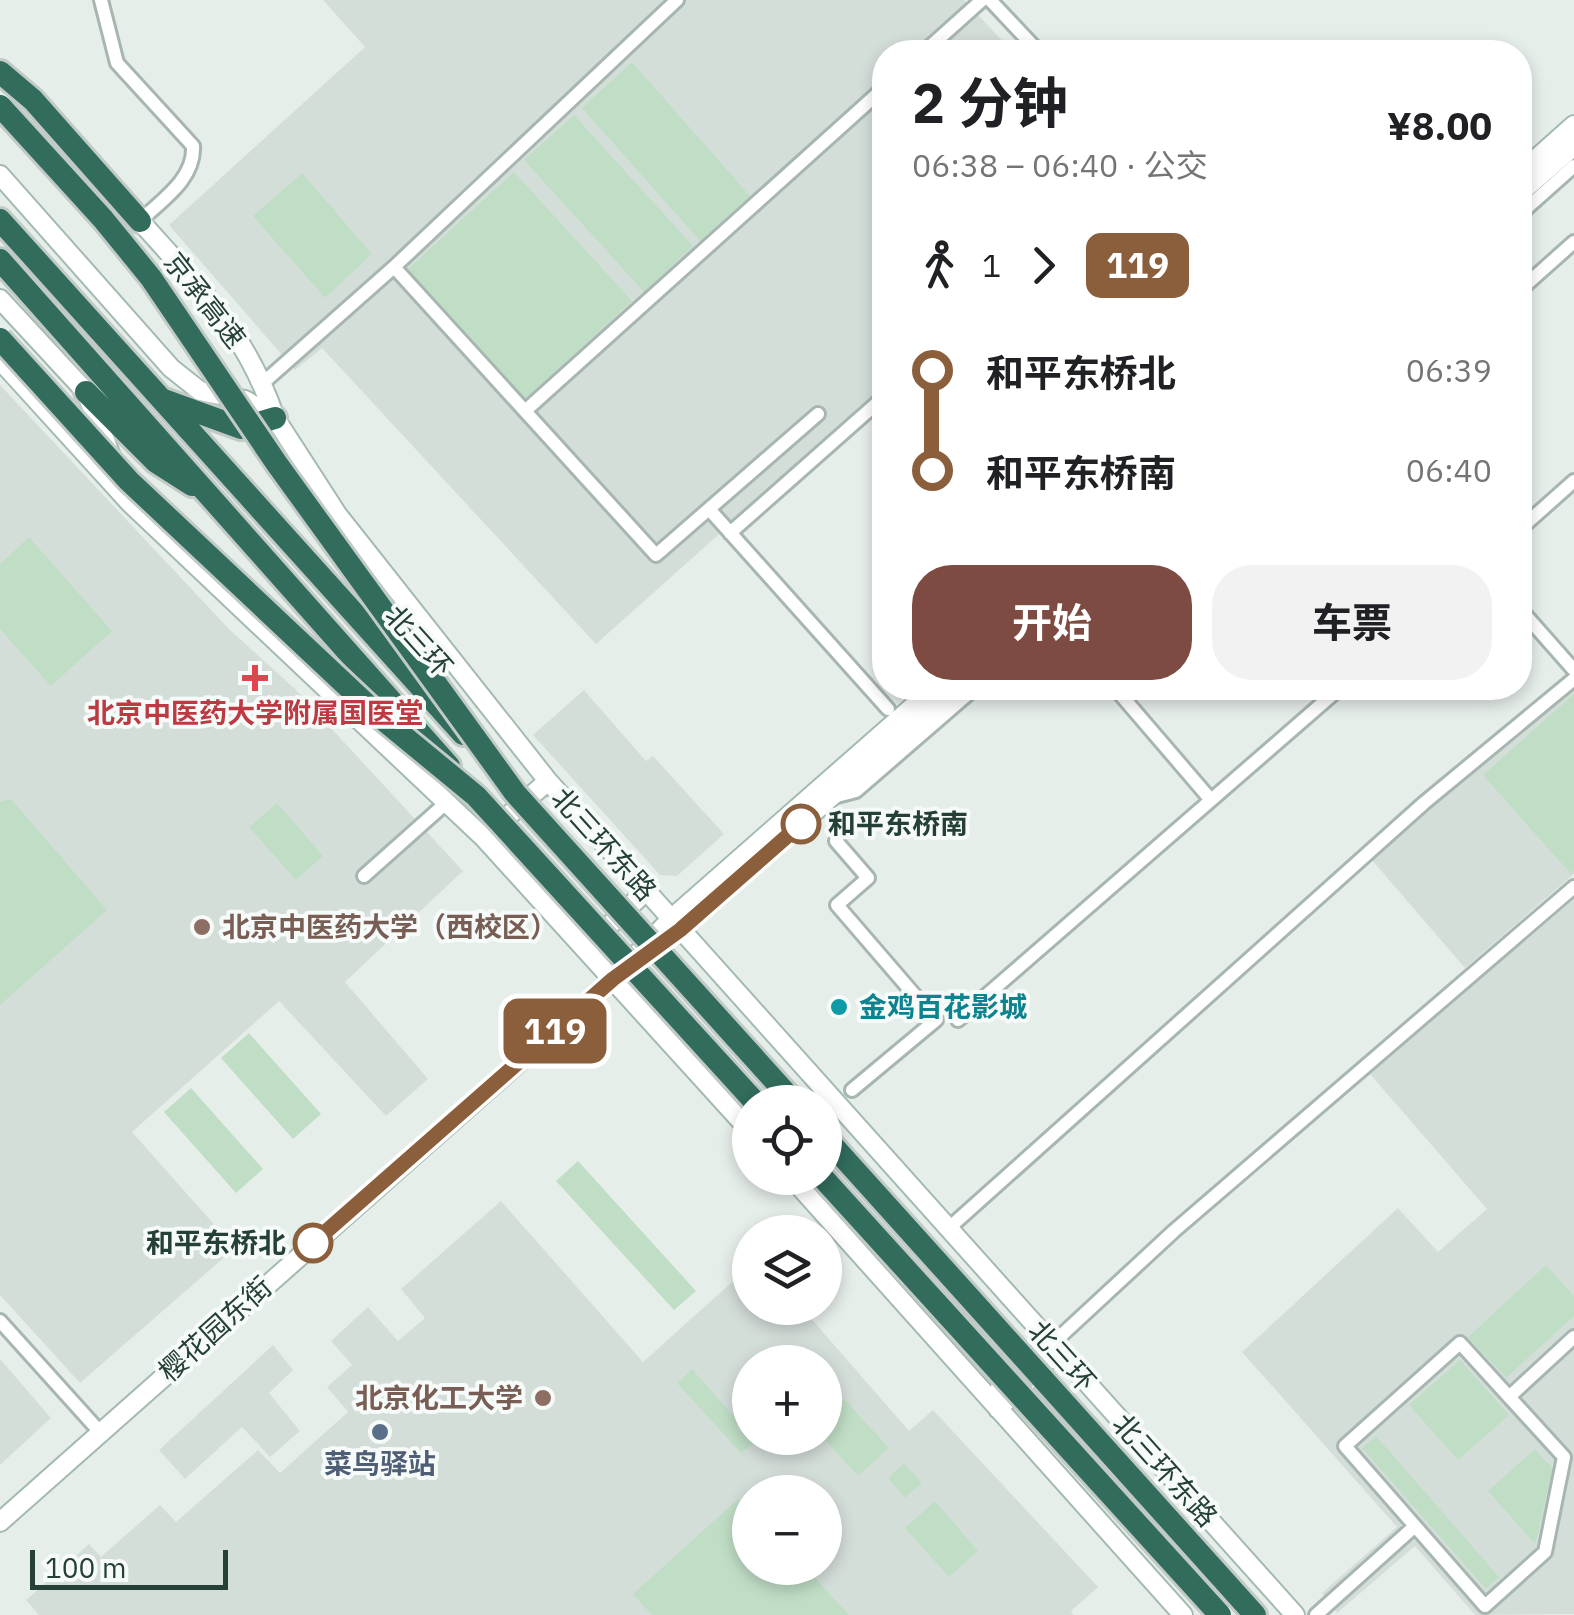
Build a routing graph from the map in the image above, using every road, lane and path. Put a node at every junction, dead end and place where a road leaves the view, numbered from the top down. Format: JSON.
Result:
{"nodes":[{"id":1,"x":101,"y":0,"type":"edge"},
{"id":2,"x":677,"y":0,"type":"edge"},
{"id":3,"x":982,"y":0,"type":"edge"},
{"id":4,"x":990,"y":0,"type":"edge"},
{"id":5,"x":937,"y":40,"type":"edge"},
{"id":6,"x":1028,"y":40,"type":"edge"},
{"id":7,"x":0,"y":72,"type":"edge"},
{"id":8,"x":872,"y":99,"type":"edge"},
{"id":9,"x":0,"y":106,"type":"edge"},
{"id":10,"x":1574,"y":125,"type":"edge"},
{"id":11,"x":1574,"y":146,"type":"edge"},
{"id":12,"x":1532,"y":162,"type":"edge"},
{"id":13,"x":1574,"y":166,"type":"edge"},
{"id":14,"x":0,"y":175,"type":"edge"},
{"id":15,"x":1532,"y":183,"type":"edge"},
{"id":16,"x":1532,"y":203,"type":"edge"},
{"id":17,"x":0,"y":220,"type":"edge"},
{"id":18,"x":140,"y":221,"type":"junction"},
{"id":19,"x":1574,"y":242,"type":"edge"},
{"id":20,"x":0,"y":260,"type":"edge"},
{"id":21,"x":394,"y":267,"type":"junction"},
{"id":22,"x":1532,"y":279,"type":"edge"},
{"id":23,"x":0,"y":298,"type":"edge"},
{"id":24,"x":0,"y":339,"type":"edge"},
{"id":25,"x":0,"y":360,"type":"edge"},
{"id":26,"x":264,"y":382,"type":"junction"},
{"id":27,"x":86,"y":392,"type":"junction"},
{"id":28,"x":161,"y":399,"type":"junction"},
{"id":29,"x":245,"y":400,"type":"junction"},
{"id":30,"x":872,"y":408,"type":"edge"},
{"id":31,"x":524,"y":411,"type":"junction"},
{"id":32,"x":818,"y":414,"type":"dead end"},
{"id":33,"x":275,"y":418,"type":"junction"},
{"id":34,"x":1574,"y":481,"type":"edge"},
{"id":35,"x":216,"y":500,"type":"junction"},
{"id":36,"x":130,"y":503,"type":"junction"},
{"id":37,"x":708,"y":509,"type":"junction"},
{"id":38,"x":1532,"y":519,"type":"edge"},
{"id":39,"x":730,"y":534,"type":"junction"},
{"id":40,"x":1532,"y":623,"type":"edge"},
{"id":41,"x":1574,"y":670,"type":"edge"},
{"id":42,"x":1574,"y":678,"type":"edge"},
{"id":43,"x":872,"y":692,"type":"edge"},
{"id":44,"x":879,"y":700,"type":"edge"},
{"id":45,"x":921,"y":700,"type":"edge"},
{"id":46,"x":942,"y":700,"type":"edge"},
{"id":47,"x":962,"y":700,"type":"edge"},
{"id":48,"x":1125,"y":700,"type":"edge"},
{"id":49,"x":1326,"y":700,"type":"edge"},
{"id":50,"x":888,"y":710,"type":"dead end"},
{"id":51,"x":548,"y":781,"type":"junction"},
{"id":52,"x":515,"y":793,"type":"junction"},
{"id":53,"x":476,"y":796,"type":"junction"},
{"id":54,"x":831,"y":797,"type":"junction"},
{"id":55,"x":1211,"y":800,"type":"junction"},
{"id":56,"x":446,"y":804,"type":"junction"},
{"id":57,"x":484,"y":838,"type":"junction"},
{"id":58,"x":836,"y":841,"type":"dead end"},
{"id":59,"x":364,"y":876,"type":"dead end"},
{"id":60,"x":1574,"y":886,"type":"edge"},
{"id":61,"x":646,"y":891,"type":"junction"},
{"id":62,"x":676,"y":924,"type":"junction"},
{"id":63,"x":585,"y":949,"type":"junction"},
{"id":64,"x":613,"y":979,"type":"junction"},
{"id":65,"x":958,"y":1020,"type":"dead end"},
{"id":66,"x":740,"y":1085,"type":"edge"},
{"id":67,"x":779,"y":1085,"type":"edge"},
{"id":68,"x":852,"y":1090,"type":"dead end"},
{"id":69,"x":732,"y":1111,"type":"edge"},
{"id":70,"x":842,"y":1156,"type":"edge"},
{"id":71,"x":807,"y":1195,"type":"edge"},
{"id":72,"x":838,"y":1195,"type":"edge"},
{"id":73,"x":949,"y":1228,"type":"junction"},
{"id":74,"x":0,"y":1321,"type":"edge"},
{"id":75,"x":1574,"y":1337,"type":"edge"},
{"id":76,"x":1053,"y":1345,"type":"junction"},
{"id":77,"x":1509,"y":1397,"type":"junction"},
{"id":78,"x":994,"y":1404,"type":"junction"},
{"id":79,"x":100,"y":1432,"type":"junction"},
{"id":80,"x":0,"y":1522,"type":"edge"},
{"id":81,"x":1415,"y":1526,"type":"junction"},
{"id":82,"x":1183,"y":1615,"type":"edge"},
{"id":83,"x":1220,"y":1615,"type":"edge"},
{"id":84,"x":1255,"y":1615,"type":"edge"},
{"id":85,"x":1295,"y":1615,"type":"edge"},
{"id":86,"x":1316,"y":1615,"type":"edge"}],
"edges":[{"from":1,"to":18,"type":"street"},
{"from":2,"to":21,"type":"street"},
{"from":3,"to":5,"type":"street"},
{"from":4,"to":6,"type":"street"},
{"from":7,"to":18,"type":"highway"},
{"from":8,"to":31,"type":"street"},
{"from":9,"to":52,"type":"highway","bridge":true},
{"from":10,"to":12,"type":"street"},
{"from":11,"to":15,"type":"street"},
{"from":13,"to":16,"type":"street"},
{"from":14,"to":29,"type":"street","name":"北三环东路"},
{"from":17,"to":28,"type":"highway","name":"北三环"},
{"from":18,"to":26,"type":"street","name":"京承高速"},
{"from":19,"to":22,"type":"street"},
{"from":20,"to":35,"type":"highway"},
{"from":21,"to":26,"type":"street"},
{"from":21,"to":31,"type":"street"},
{"from":23,"to":27,"type":"street"},
{"from":24,"to":53,"type":"highway","bridge":true},
{"from":25,"to":36,"type":"street"},
{"from":26,"to":29,"type":"street"},
{"from":26,"to":33,"type":"street","name":"京承高速"},
{"from":27,"to":35,"type":"highway"},
{"from":27,"to":36,"type":"street"},
{"from":28,"to":33,"type":"highway"},
{"from":28,"to":52,"type":"highway","name":"北三环"},
{"from":29,"to":33,"type":"street","name":"北三环东路"},
{"from":30,"to":39,"type":"street"},
{"from":31,"to":37,"type":"street"},
{"from":32,"to":37,"type":"street"},
{"from":33,"to":51,"type":"street","name":"北三环东路"},
{"from":34,"to":38,"type":"street"},
{"from":35,"to":53,"type":"highway"},
{"from":36,"to":56,"type":"street"},
{"from":37,"to":39,"type":"street"},
{"from":39,"to":43,"type":"street"},
{"from":40,"to":41,"type":"street"},
{"from":42,"to":73,"type":"street"},
{"from":44,"to":50,"type":"street"},
{"from":45,"to":62,"type":"street"},
{"from":46,"to":54,"type":"street"},
{"from":47,"to":54,"type":"street"},
{"from":48,"to":55,"type":"street"},
{"from":49,"to":55,"type":"street"},
{"from":51,"to":57,"type":"street"},
{"from":51,"to":61,"type":"street","name":"北三环东路"},
{"from":52,"to":67,"type":"highway","name":"北三环","bridge":true},
{"from":53,"to":66,"type":"highway","bridge":true},
{"from":54,"to":62,"type":"street"},
{"from":55,"to":65,"type":"street"},
{"from":56,"to":57,"type":"street"},
{"from":56,"to":59,"type":"street"},
{"from":57,"to":63,"type":"street"},
{"from":58,"to":68,"type":"street"},
{"from":60,"to":76,"type":"street"},
{"from":61,"to":62,"type":"street","name":"北三环东路"},
{"from":61,"to":63,"type":"street"},
{"from":62,"to":64,"type":"street","name":"樱花园东街"},
{"from":62,"to":73,"type":"street","name":"北三环东路"},
{"from":63,"to":64,"type":"street"},
{"from":64,"to":69,"type":"street"},
{"from":64,"to":79,"type":"street","name":"樱花园东街"},
{"from":70,"to":84,"type":"highway","name":"北三环","bridge":true},
{"from":71,"to":78,"type":"street"},
{"from":72,"to":83,"type":"highway","name":"北三环","bridge":true},
{"from":73,"to":76,"type":"street","name":"北三环东路"},
{"from":74,"to":79,"type":"street"},
{"from":75,"to":77,"type":"street"},
{"from":76,"to":78,"type":"street"},
{"from":76,"to":85,"type":"street","name":"北三环东路"},
{"from":77,"to":81,"type":"street"},
{"from":77,"to":81,"type":"street"},
{"from":78,"to":82,"type":"street"},
{"from":79,"to":80,"type":"street","name":"樱花园东街"},
{"from":81,"to":86,"type":"street"}]}
